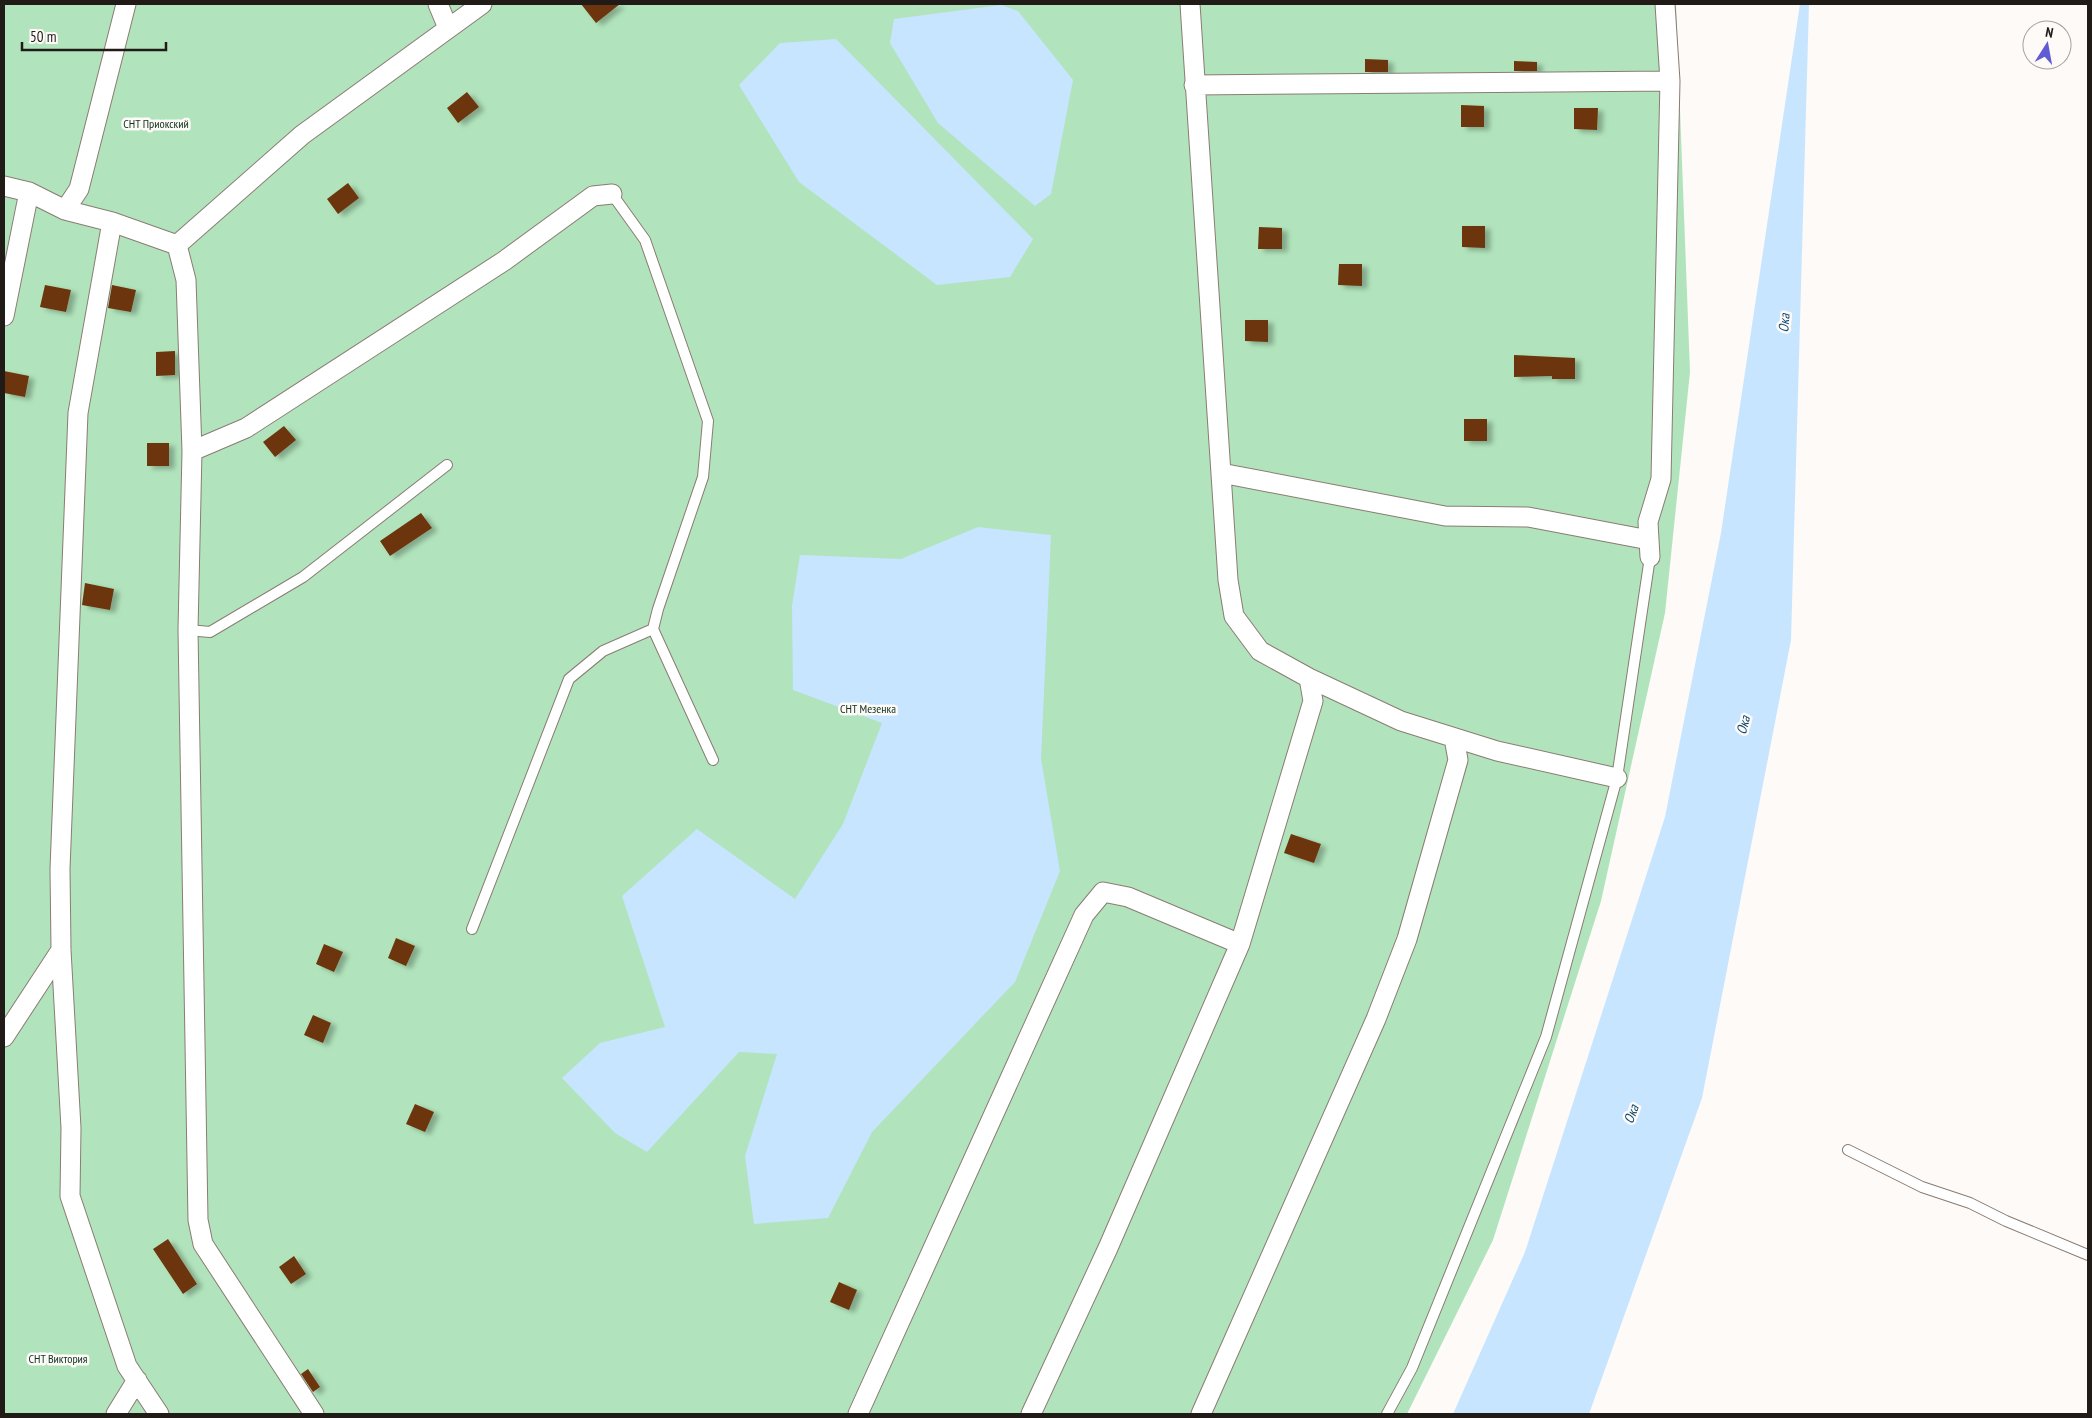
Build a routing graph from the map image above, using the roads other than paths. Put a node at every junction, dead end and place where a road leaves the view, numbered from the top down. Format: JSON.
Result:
{"nodes":[{"id":1,"x":126,"y":4,"type":"edge"},
{"id":2,"x":438,"y":4,"type":"edge"},
{"id":3,"x":482,"y":4,"type":"edge"},
{"id":4,"x":1190,"y":4,"type":"edge"},
{"id":5,"x":1665,"y":4,"type":"edge"},
{"id":6,"x":448,"y":28,"type":"junction"},
{"id":7,"x":1670,"y":81,"type":"junction"},
{"id":8,"x":1194,"y":85,"type":"junction"},
{"id":9,"x":4,"y":186,"type":"edge"},
{"id":10,"x":29,"y":192,"type":"junction"},
{"id":11,"x":612,"y":194,"type":"joint"},
{"id":12,"x":65,"y":210,"type":"junction"},
{"id":13,"x":112,"y":222,"type":"junction"},
{"id":14,"x":177,"y":245,"type":"junction"},
{"id":15,"x":4,"y":316,"type":"edge"},
{"id":16,"x":192,"y":451,"type":"junction"},
{"id":17,"x":447,"y":465,"type":"dead end"},
{"id":18,"x":1221,"y":473,"type":"junction"},
{"id":19,"x":1650,"y":548,"type":"junction"},
{"id":20,"x":653,"y":629,"type":"junction"},
{"id":21,"x":188,"y":630,"type":"junction"},
{"id":22,"x":1309,"y":678,"type":"junction"},
{"id":23,"x":1454,"y":738,"type":"junction"},
{"id":24,"x":714,"y":760,"type":"dead end"},
{"id":25,"x":1618,"y":778,"type":"junction"},
{"id":26,"x":472,"y":929,"type":"dead end"},
{"id":27,"x":1240,"y":944,"type":"junction"},
{"id":28,"x":61,"y":950,"type":"junction"},
{"id":29,"x":4,"y":1037,"type":"edge"},
{"id":30,"x":1848,"y":1150,"type":"dead end"},
{"id":31,"x":2088,"y":1255,"type":"edge"},
{"id":32,"x":137,"y":1380,"type":"junction"},
{"id":33,"x":116,"y":1414,"type":"edge"},
{"id":34,"x":159,"y":1414,"type":"edge"},
{"id":35,"x":314,"y":1414,"type":"edge"},
{"id":36,"x":858,"y":1414,"type":"edge"},
{"id":37,"x":1032,"y":1414,"type":"edge"},
{"id":38,"x":1201,"y":1414,"type":"edge"},
{"id":39,"x":1387,"y":1414,"type":"edge"}],
"edges":[{"from":1,"to":12,"type":"street"},
{"from":2,"to":6,"type":"street"},
{"from":3,"to":6,"type":"street"},
{"from":4,"to":8,"type":"street"},
{"from":5,"to":7,"type":"street"},
{"from":6,"to":14,"type":"street"},
{"from":7,"to":8,"type":"street"},
{"from":7,"to":19,"type":"street"},
{"from":8,"to":18,"type":"street"},
{"from":9,"to":10,"type":"street"},
{"from":10,"to":12,"type":"street"},
{"from":10,"to":15,"type":"street"},
{"from":11,"to":16,"type":"street"},
{"from":11,"to":20,"type":"lane"},
{"from":12,"to":13,"type":"street"},
{"from":13,"to":14,"type":"street"},
{"from":13,"to":28,"type":"street"},
{"from":14,"to":16,"type":"street"},
{"from":16,"to":21,"type":"street"},
{"from":17,"to":21,"type":"lane"},
{"from":18,"to":19,"type":"street"},
{"from":18,"to":22,"type":"street"},
{"from":19,"to":25,"type":"lane"},
{"from":20,"to":24,"type":"lane"},
{"from":20,"to":26,"type":"lane"},
{"from":21,"to":35,"type":"street"},
{"from":22,"to":23,"type":"street"},
{"from":22,"to":27,"type":"street"},
{"from":23,"to":25,"type":"street"},
{"from":23,"to":38,"type":"street"},
{"from":25,"to":39,"type":"lane"},
{"from":27,"to":36,"type":"street"},
{"from":27,"to":37,"type":"street"},
{"from":28,"to":29,"type":"street"},
{"from":28,"to":32,"type":"street"},
{"from":30,"to":31,"type":"lane"},
{"from":32,"to":33,"type":"street"},
{"from":32,"to":34,"type":"street"}]}
